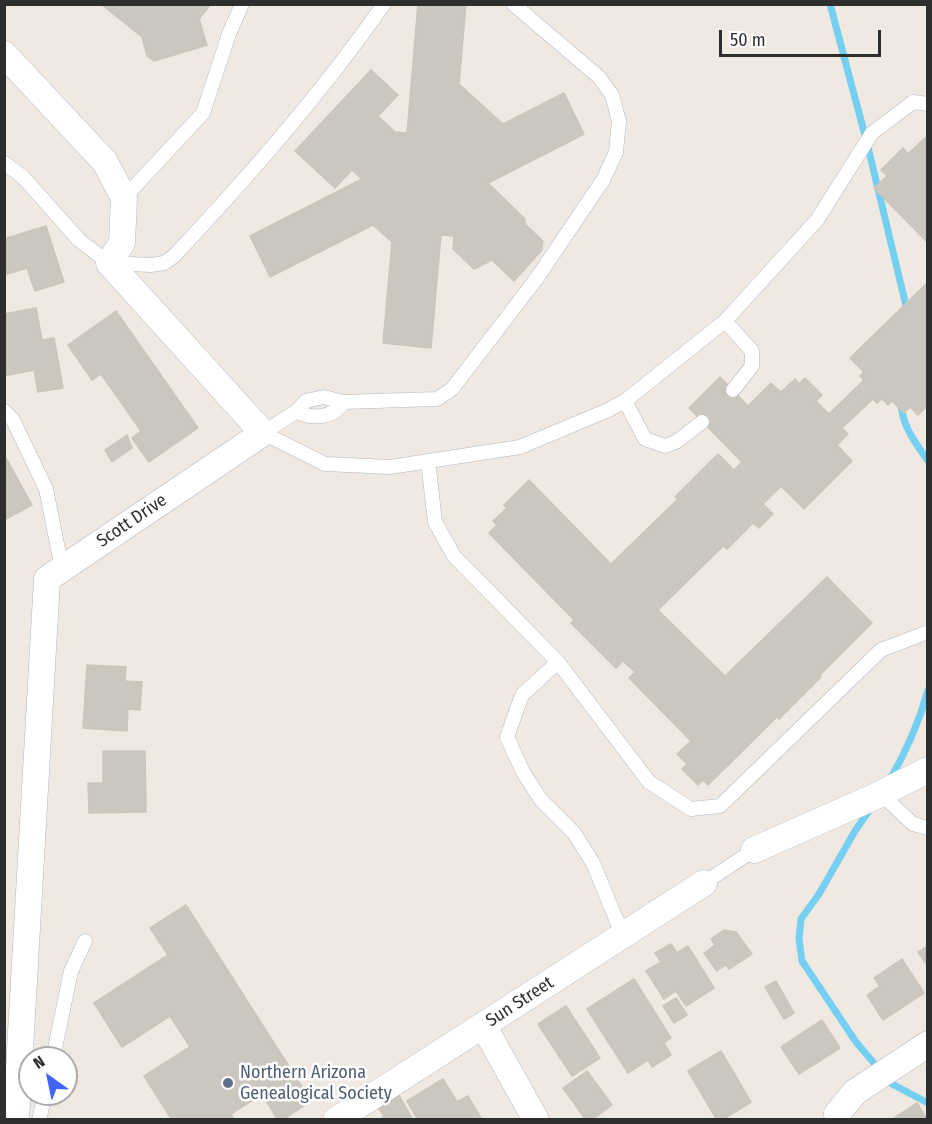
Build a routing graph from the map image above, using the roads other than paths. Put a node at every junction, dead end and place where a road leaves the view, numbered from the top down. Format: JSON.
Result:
{"nodes":[{"id":1,"x":242,"y":4,"type":"edge"},
{"id":2,"x":384,"y":4,"type":"edge"},
{"id":3,"x":513,"y":4,"type":"edge"},
{"id":4,"x":4,"y":54,"type":"edge"},
{"id":5,"x":927,"y":104,"type":"edge"},
{"id":6,"x":4,"y":163,"type":"edge"},
{"id":7,"x":123,"y":198,"type":"junction"},
{"id":8,"x":109,"y":264,"type":"junction"},
{"id":9,"x":725,"y":321,"type":"junction"},
{"id":10,"x":733,"y":390,"type":"dead end"},
{"id":11,"x":625,"y":401,"type":"junction"},
{"id":12,"x":4,"y":411,"type":"edge"},
{"id":13,"x":702,"y":422,"type":"dead end"},
{"id":14,"x":263,"y":433,"type":"junction"},
{"id":15,"x":428,"y":461,"type":"junction"},
{"id":16,"x":62,"y":569,"type":"junction"},
{"id":17,"x":927,"y":632,"type":"edge"},
{"id":18,"x":558,"y":662,"type":"junction"},
{"id":19,"x":927,"y":770,"type":"edge"},
{"id":20,"x":881,"y":794,"type":"junction"},
{"id":21,"x":927,"y":828,"type":"edge"},
{"id":22,"x":754,"y":850,"type":"joint"},
{"id":23,"x":704,"y":883,"type":"joint"},
{"id":24,"x":623,"y":936,"type":"junction"},
{"id":25,"x":85,"y":941,"type":"dead end"},
{"id":26,"x":483,"y":1026,"type":"junction"},
{"id":27,"x":927,"y":1044,"type":"edge"},
{"id":28,"x":55,"y":1046,"type":"edge"},
{"id":29,"x":16,"y":1119,"type":"edge"},
{"id":30,"x":336,"y":1119,"type":"edge"},
{"id":31,"x":536,"y":1119,"type":"edge"},
{"id":32,"x":838,"y":1119,"type":"edge"}],
"edges":[{"from":1,"to":7,"type":"lane"},
{"from":2,"to":8,"type":"lane"},
{"from":3,"to":14,"type":"lane"},
{"from":4,"to":7,"type":"street"},
{"from":5,"to":9,"type":"lane"},
{"from":6,"to":8,"type":"lane"},
{"from":7,"to":8,"type":"street"},
{"from":8,"to":14,"type":"street"},
{"from":9,"to":10,"type":"lane"},
{"from":9,"to":11,"type":"lane"},
{"from":11,"to":13,"type":"lane"},
{"from":11,"to":15,"type":"lane"},
{"from":12,"to":16,"type":"lane"},
{"from":14,"to":15,"type":"lane"},
{"from":14,"to":16,"type":"street","name":"Scott Drive"},
{"from":15,"to":18,"type":"lane"},
{"from":16,"to":29,"type":"street","name":"Scott Drive"},
{"from":17,"to":18,"type":"lane"},
{"from":18,"to":24,"type":"lane"},
{"from":19,"to":20,"type":"street"},
{"from":20,"to":21,"type":"lane"},
{"from":20,"to":22,"type":"street"},
{"from":22,"to":23,"type":"lane"},
{"from":23,"to":24,"type":"street","name":"Sun Street"},
{"from":24,"to":26,"type":"street","name":"Sun Street"},
{"from":25,"to":28,"type":"lane"},
{"from":26,"to":30,"type":"street","name":"Sun Street"},
{"from":26,"to":31,"type":"street"},
{"from":27,"to":32,"type":"street"}]}
